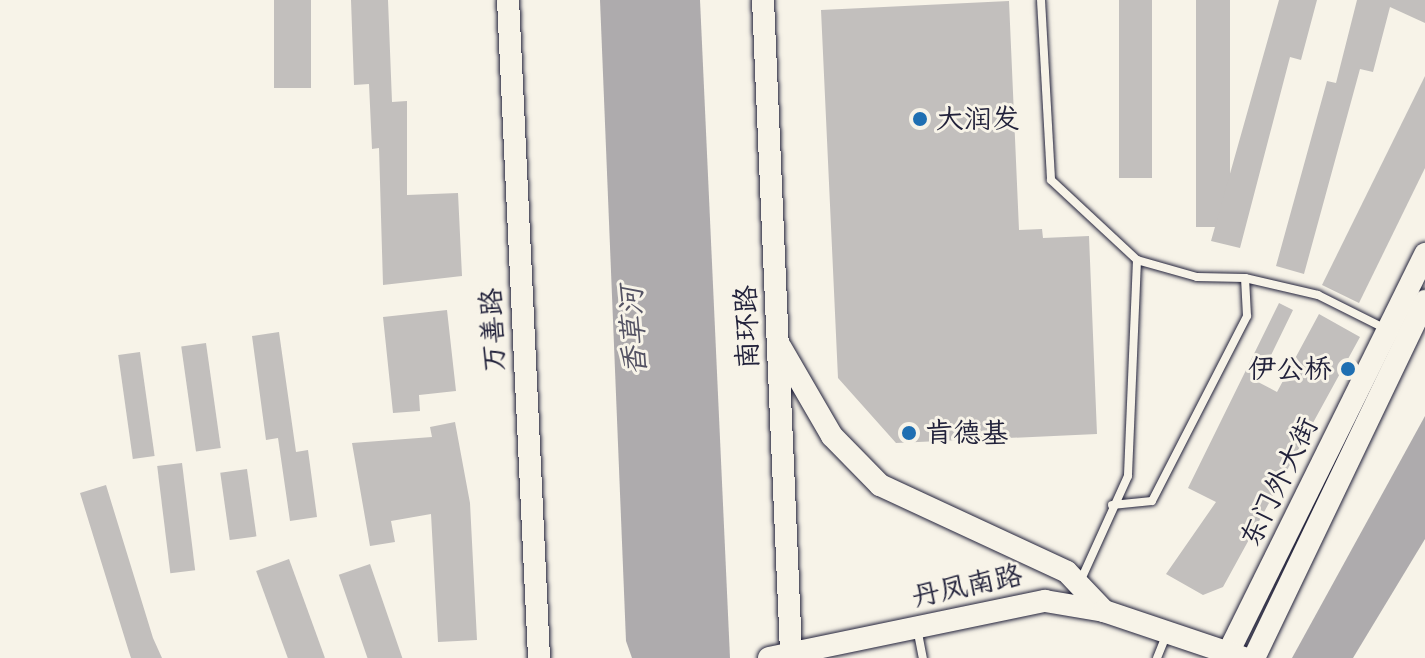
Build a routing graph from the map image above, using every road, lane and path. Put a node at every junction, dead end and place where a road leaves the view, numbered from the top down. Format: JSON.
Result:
{"nodes":[{"id":1,"x":508,"y":0,"type":"edge"},
{"id":2,"x":763,"y":0,"type":"edge"},
{"id":3,"x":1041,"y":0,"type":"edge"},
{"id":4,"x":1425,"y":254,"type":"edge"},
{"id":5,"x":1137,"y":260,"type":"junction"},
{"id":6,"x":1245,"y":278,"type":"junction"},
{"id":7,"x":1425,"y":301,"type":"edge"},
{"id":8,"x":1387,"y":330,"type":"junction"},
{"id":9,"x":778,"y":342,"type":"junction"},
{"id":10,"x":1112,"y":505,"type":"junction"},
{"id":11,"x":1075,"y":595,"type":"junction"},
{"id":12,"x":917,"y":628,"type":"junction"},
{"id":13,"x":1167,"y":631,"type":"junction"},
{"id":14,"x":1237,"y":654,"type":"edge"},
{"id":15,"x":780,"y":655,"type":"edge"},
{"id":16,"x":539,"y":658,"type":"edge"},
{"id":17,"x":923,"y":658,"type":"edge"},
{"id":18,"x":1157,"y":658,"type":"edge"},
{"id":19,"x":1254,"y":658,"type":"edge"}],
"edges":[{"from":1,"to":16,"type":"main road","name":"万善路"},
{"from":2,"to":9,"type":"main road","name":"南环路"},
{"from":3,"to":5,"type":"lane"},
{"from":4,"to":8,"type":"main road","name":"东门外大街"},
{"from":5,"to":6,"type":"lane"},
{"from":5,"to":10,"type":"lane"},
{"from":6,"to":8,"type":"lane"},
{"from":6,"to":10,"type":"lane"},
{"from":7,"to":19,"type":"main road","name":"东门外大街"},
{"from":8,"to":14,"type":"main road","name":"东门外大街"},
{"from":9,"to":11,"type":"main road"},
{"from":9,"to":15,"type":"main road","name":"南环路"},
{"from":10,"to":11,"type":"lane"},
{"from":11,"to":12,"type":"main road","name":"丹凤南路"},
{"from":11,"to":13,"type":"main road","name":"丹凤南路"},
{"from":12,"to":15,"type":"main road","name":"丹凤南路"},
{"from":12,"to":17,"type":"lane"},
{"from":13,"to":14,"type":"main road","name":"丹凤南路"},
{"from":13,"to":18,"type":"lane"}]}
